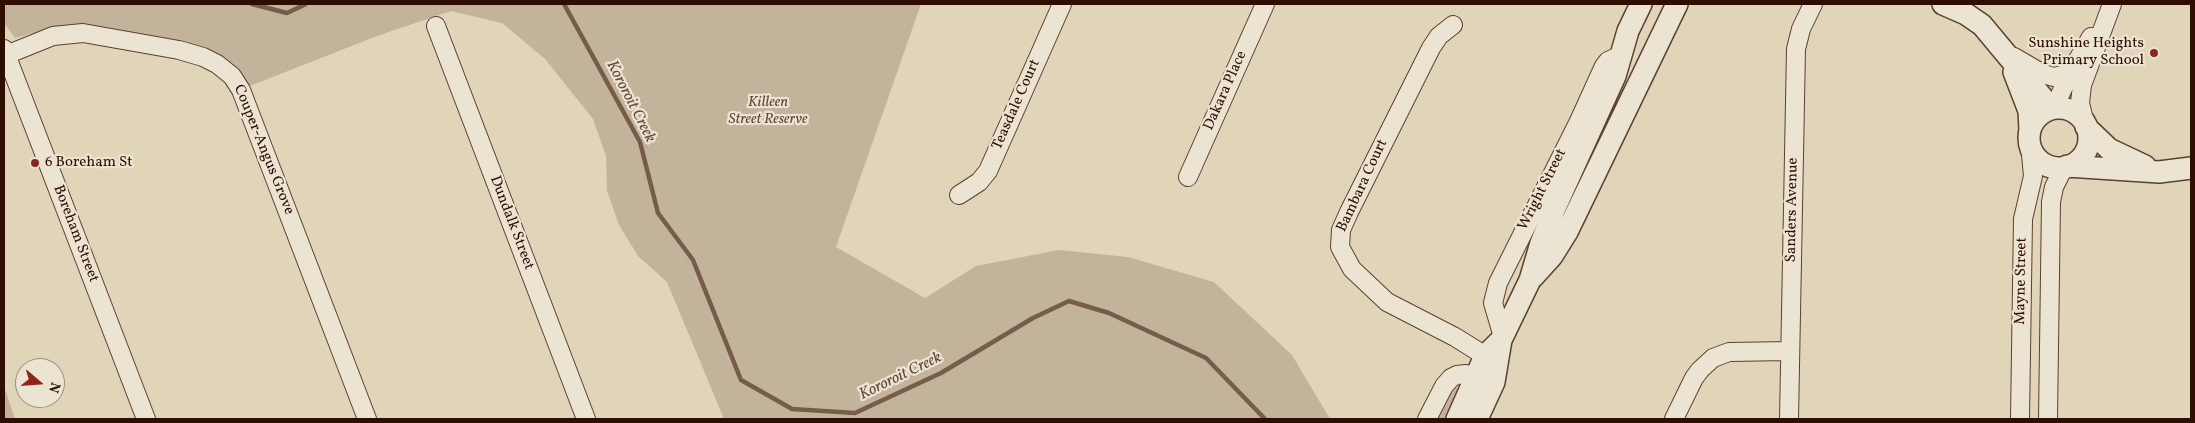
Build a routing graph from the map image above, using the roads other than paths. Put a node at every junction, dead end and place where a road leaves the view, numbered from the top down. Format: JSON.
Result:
{"nodes":[{"id":1,"x":1062,"y":4,"type":"edge"},
{"id":2,"x":1265,"y":4,"type":"edge"},
{"id":3,"x":1641,"y":4,"type":"edge"},
{"id":4,"x":1677,"y":4,"type":"edge"},
{"id":5,"x":1813,"y":4,"type":"edge"},
{"id":6,"x":1943,"y":4,"type":"edge"},
{"id":7,"x":2112,"y":4,"type":"edge"},
{"id":8,"x":1453,"y":25,"type":"dead end"},
{"id":9,"x":436,"y":26,"type":"dead end"},
{"id":10,"x":2004,"y":49,"type":"junction"},
{"id":11,"x":5,"y":52,"type":"edge"},
{"id":12,"x":1621,"y":55,"type":"junction"},
{"id":13,"x":2070,"y":72,"type":"junction"},
{"id":14,"x":2053,"y":109,"type":"junction"},
{"id":15,"x":2085,"y":125,"type":"junction"},
{"id":16,"x":2030,"y":137,"type":"junction"},
{"id":17,"x":2066,"y":166,"type":"junction"},
{"id":18,"x":2191,"y":168,"type":"edge"},
{"id":19,"x":2159,"y":172,"type":"junction"},
{"id":20,"x":1188,"y":178,"type":"dead end"},
{"id":21,"x":959,"y":195,"type":"dead end"},
{"id":22,"x":1530,"y":280,"type":"junction"},
{"id":23,"x":1455,"y":337,"type":"junction"},
{"id":24,"x":1502,"y":338,"type":"junction"},
{"id":25,"x":1790,"y":351,"type":"junction"},
{"id":26,"x":1491,"y":360,"type":"junction"},
{"id":27,"x":1475,"y":379,"type":"junction"},
{"id":28,"x":1478,"y":418,"type":"edge"},
{"id":29,"x":146,"y":419,"type":"edge"},
{"id":30,"x":367,"y":419,"type":"edge"},
{"id":31,"x":586,"y":419,"type":"edge"},
{"id":32,"x":1427,"y":419,"type":"edge"},
{"id":33,"x":1457,"y":419,"type":"edge"},
{"id":34,"x":1674,"y":419,"type":"edge"},
{"id":35,"x":1789,"y":419,"type":"edge"},
{"id":36,"x":2020,"y":419,"type":"edge"},
{"id":37,"x":2048,"y":419,"type":"edge"}],
"edges":[{"from":1,"to":21,"type":"street","name":"Teasdale Court"},
{"from":2,"to":20,"type":"street","name":"Dakara Place"},
{"from":3,"to":12,"type":"street","name":"Wright Street"},
{"from":4,"to":22,"type":"street","name":"Wright Street"},
{"from":5,"to":25,"type":"street","name":"Sanders Avenue"},
{"from":6,"to":10,"type":"street"},
{"from":7,"to":13,"type":"street"},
{"from":7,"to":15,"type":"street"},
{"from":8,"to":23,"type":"street","name":"Bambara Court"},
{"from":9,"to":31,"type":"street","name":"Dundalk Street"},
{"from":10,"to":13,"type":"street"},
{"from":10,"to":14,"type":"street"},
{"from":10,"to":16,"type":"street"},
{"from":11,"to":29,"type":"street","name":"Boreham Street"},
{"from":11,"to":30,"type":"street","name":"Couper-Angus Grove"},
{"from":12,"to":22,"type":"street","name":"Wright Street"},
{"from":12,"to":24,"type":"street","name":"Wright Street"},
{"from":13,"to":14,"type":"street"},
{"from":14,"to":15,"type":"street"},
{"from":14,"to":16,"type":"street"},
{"from":15,"to":17,"type":"street"},
{"from":15,"to":19,"type":"street"},
{"from":16,"to":17,"type":"street"},
{"from":16,"to":36,"type":"street","name":"Mayne Street"},
{"from":17,"to":19,"type":"street"},
{"from":17,"to":37,"type":"street","name":"Mayne Street"},
{"from":18,"to":19,"type":"street"},
{"from":22,"to":24,"type":"street","name":"Wright Street"},
{"from":23,"to":24,"type":"street","name":"Bambara Court"},
{"from":23,"to":26,"type":"street","name":"Bambara Court"},
{"from":24,"to":26,"type":"street","name":"Wright Street"},
{"from":25,"to":34,"type":"street"},
{"from":25,"to":35,"type":"street","name":"Sanders Avenue"},
{"from":26,"to":27,"type":"street","name":"Wright Street"},
{"from":26,"to":28,"type":"street"},
{"from":27,"to":28,"type":"street"},
{"from":27,"to":32,"type":"street"},
{"from":27,"to":33,"type":"street","name":"Wright Street"}]}
